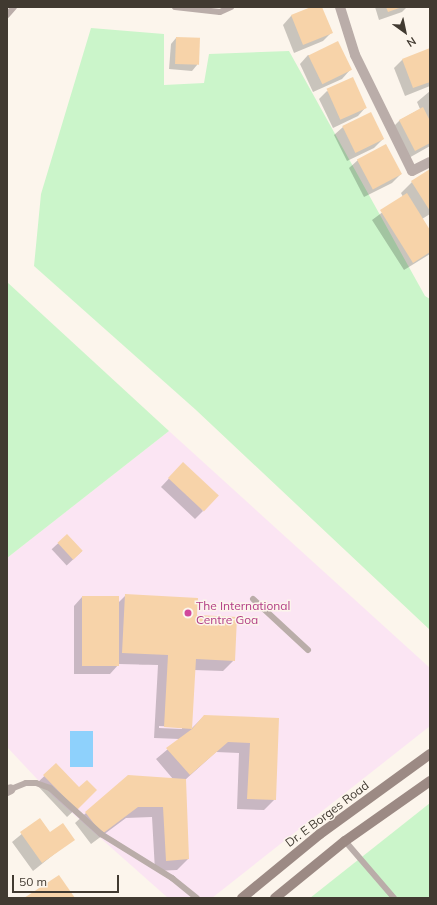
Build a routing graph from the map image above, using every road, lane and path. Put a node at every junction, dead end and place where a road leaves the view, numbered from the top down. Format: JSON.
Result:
{"nodes":[{"id":1,"x":14,"y":7,"type":"edge"},
{"id":2,"x":175,"y":7,"type":"edge"},
{"id":3,"x":231,"y":7,"type":"edge"},
{"id":4,"x":340,"y":7,"type":"edge"},
{"id":5,"x":7,"y":15,"type":"edge"},
{"id":6,"x":430,"y":162,"type":"edge"},
{"id":7,"x":253,"y":599,"type":"dead end"},
{"id":8,"x":308,"y":650,"type":"dead end"},
{"id":9,"x":430,"y":754,"type":"edge"},
{"id":10,"x":430,"y":781,"type":"edge"},
{"id":11,"x":9,"y":790,"type":"edge"},
{"id":12,"x":345,"y":841,"type":"junction"},
{"id":13,"x":197,"y":898,"type":"edge"},
{"id":14,"x":242,"y":898,"type":"edge"},
{"id":15,"x":275,"y":898,"type":"edge"},
{"id":16,"x":394,"y":898,"type":"edge"}],
"edges":[{"from":1,"to":5,"type":"lane"},
{"from":2,"to":3,"type":"lane"},
{"from":4,"to":6,"type":"street"},
{"from":7,"to":8,"type":"lane"},
{"from":9,"to":14,"type":"main road","name":"Dr. E Borges Road"},
{"from":10,"to":12,"type":"main road"},
{"from":11,"to":13,"type":"lane"},
{"from":12,"to":15,"type":"main road"},
{"from":12,"to":16,"type":"lane"}]}
